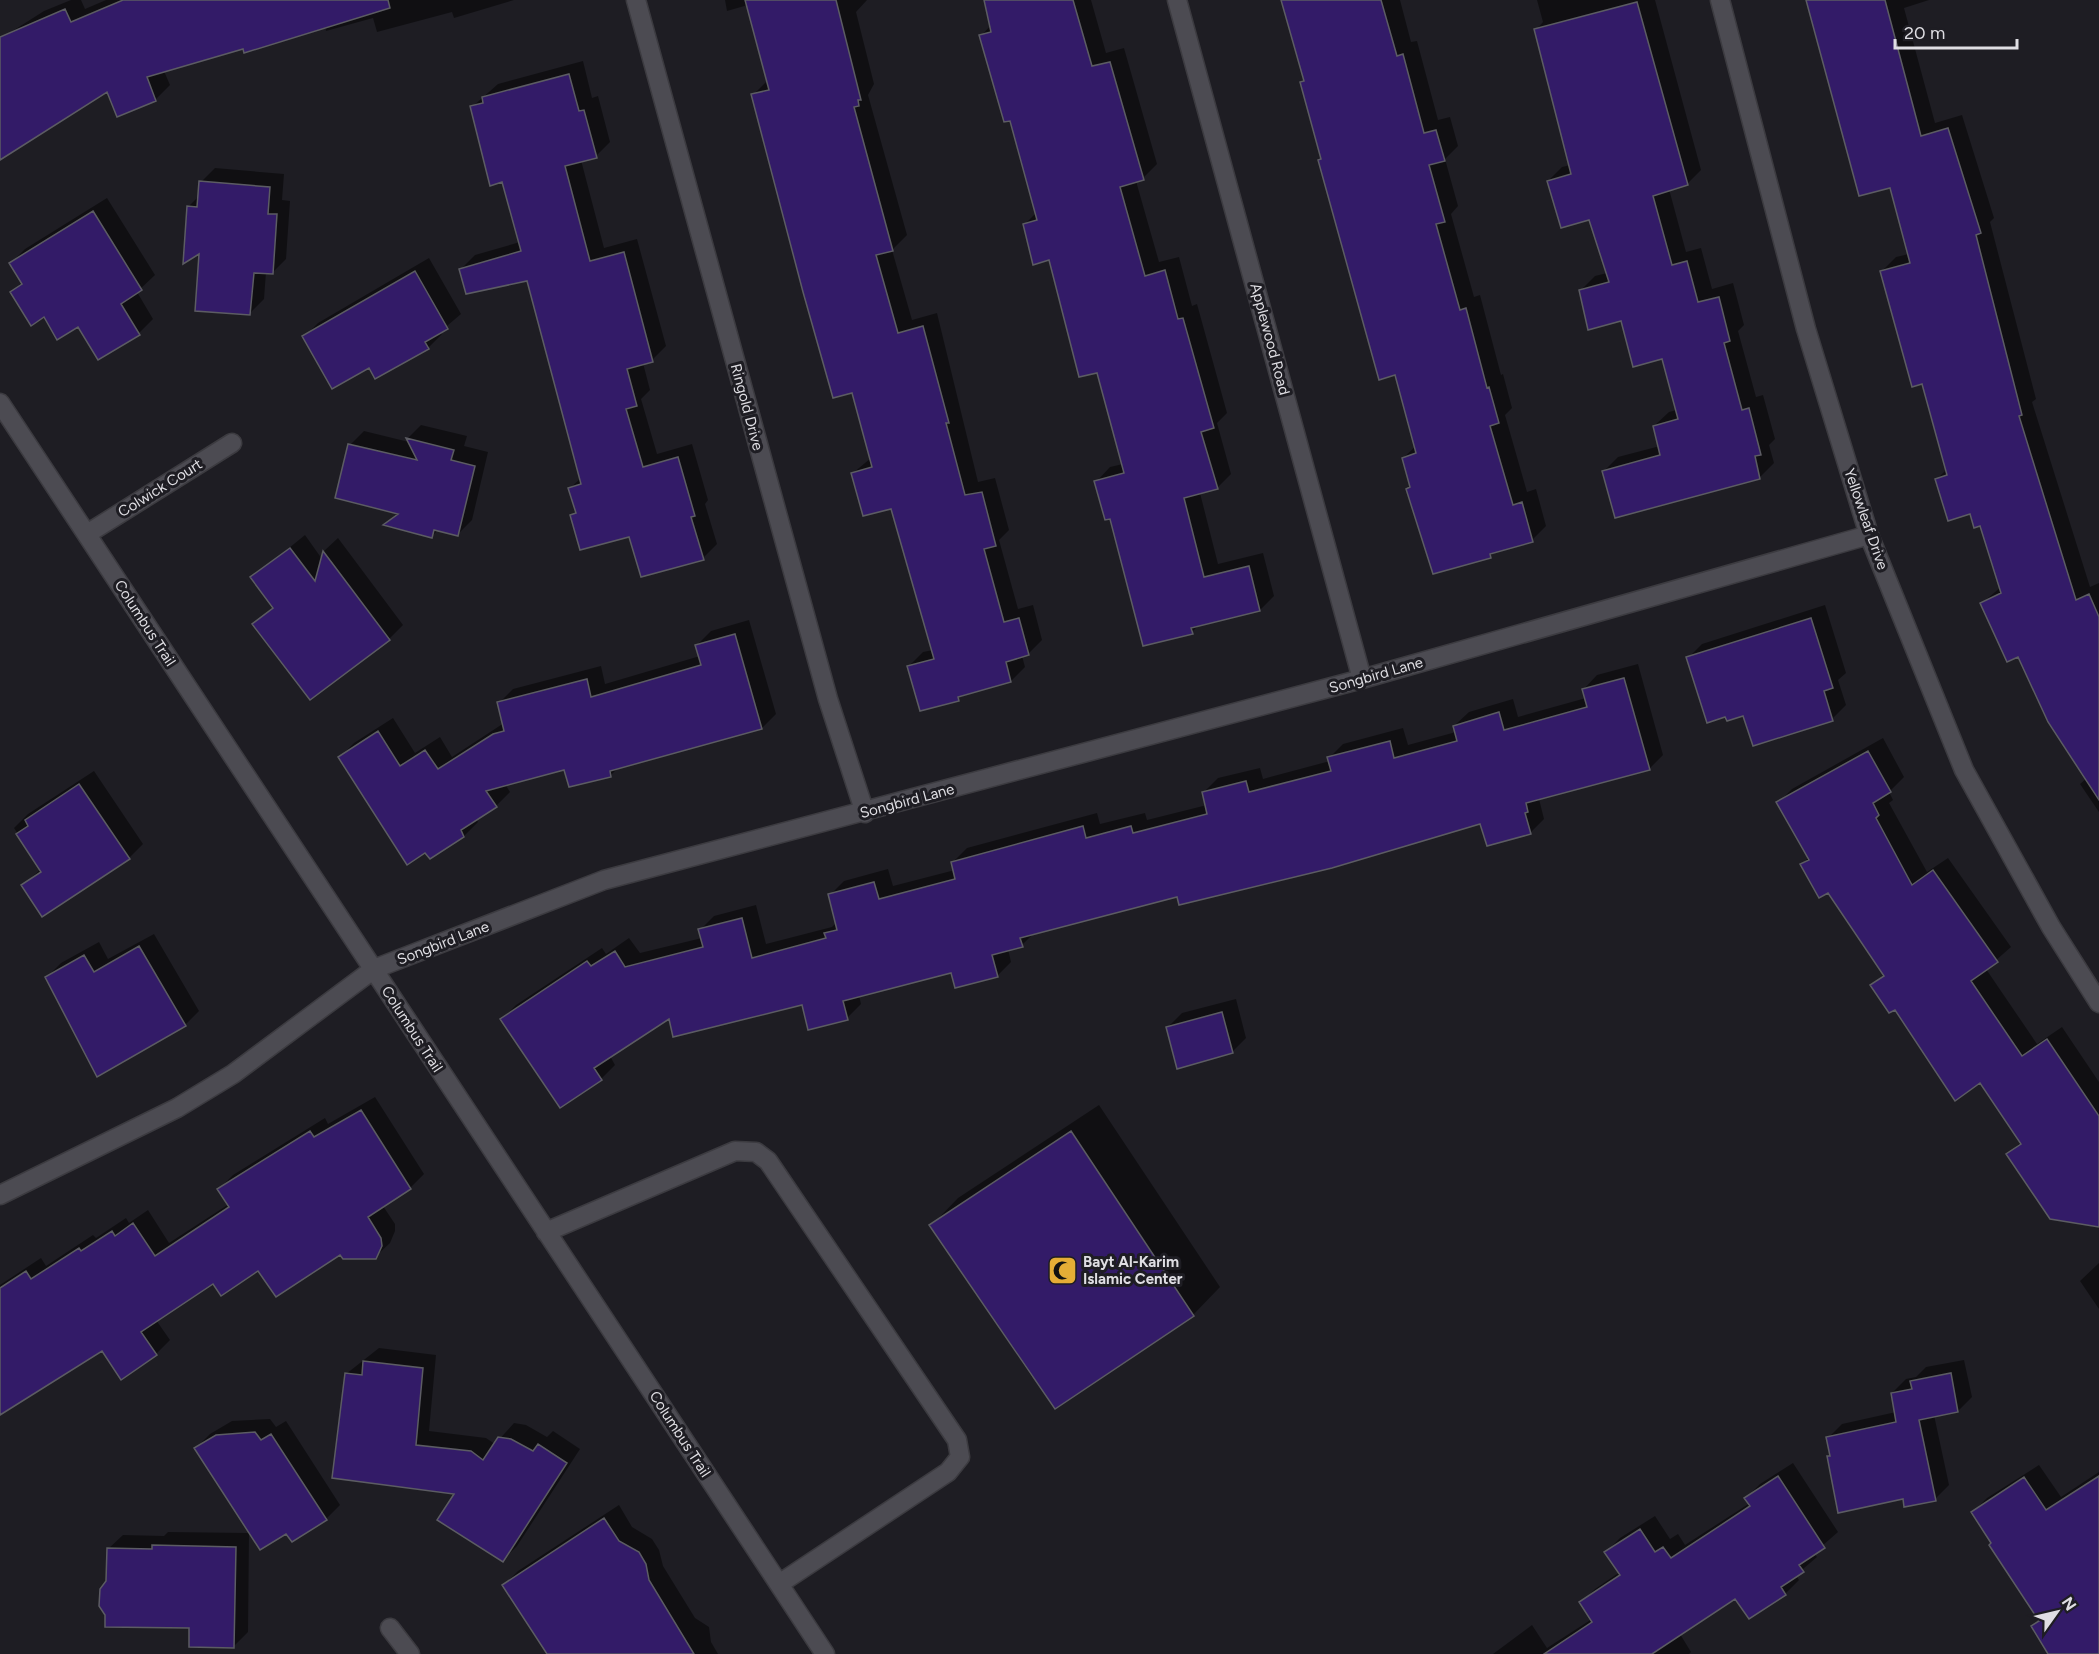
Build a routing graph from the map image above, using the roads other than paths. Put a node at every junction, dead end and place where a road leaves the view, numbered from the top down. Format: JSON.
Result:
{"nodes":[{"id":1,"x":636,"y":0,"type":"edge"},
{"id":2,"x":1177,"y":0,"type":"edge"},
{"id":3,"x":1720,"y":0,"type":"edge"},
{"id":4,"x":0,"y":403,"type":"edge"},
{"id":5,"x":232,"y":443,"type":"dead end"},
{"id":6,"x":87,"y":534,"type":"junction"},
{"id":7,"x":1869,"y":535,"type":"junction"},
{"id":8,"x":1362,"y":679,"type":"junction"},
{"id":9,"x":865,"y":813,"type":"junction"},
{"id":10,"x":374,"y":969,"type":"junction"},
{"id":11,"x":2099,"y":1003,"type":"edge"},
{"id":12,"x":0,"y":1195,"type":"edge"},
{"id":13,"x":546,"y":1232,"type":"junction"},
{"id":14,"x":779,"y":1584,"type":"junction"},
{"id":15,"x":390,"y":1628,"type":"dead end"},
{"id":16,"x":410,"y":1654,"type":"edge"},
{"id":17,"x":825,"y":1654,"type":"edge"}],
"edges":[{"from":1,"to":9,"type":"street","name":"Ringold Drive"},
{"from":2,"to":8,"type":"street","name":"Applewood Road"},
{"from":3,"to":7,"type":"street","name":"Yellowleaf Drive"},
{"from":4,"to":6,"type":"street","name":"Columbus Trail"},
{"from":5,"to":6,"type":"street","name":"Colwick Court"},
{"from":6,"to":10,"type":"street","name":"Columbus Trail"},
{"from":7,"to":8,"type":"street","name":"Songbird Lane"},
{"from":7,"to":11,"type":"street","name":"Yellowleaf Drive"},
{"from":8,"to":9,"type":"street","name":"Songbird Lane"},
{"from":9,"to":10,"type":"street","name":"Songbird Lane"},
{"from":10,"to":12,"type":"street","name":"Songbird Lane"},
{"from":10,"to":13,"type":"street","name":"Columbus Trail"},
{"from":13,"to":14,"type":"street","name":"Columbus Trail"},
{"from":13,"to":14,"type":"street"},
{"from":14,"to":17,"type":"street","name":"Columbus Trail"},
{"from":15,"to":16,"type":"street"}]}
